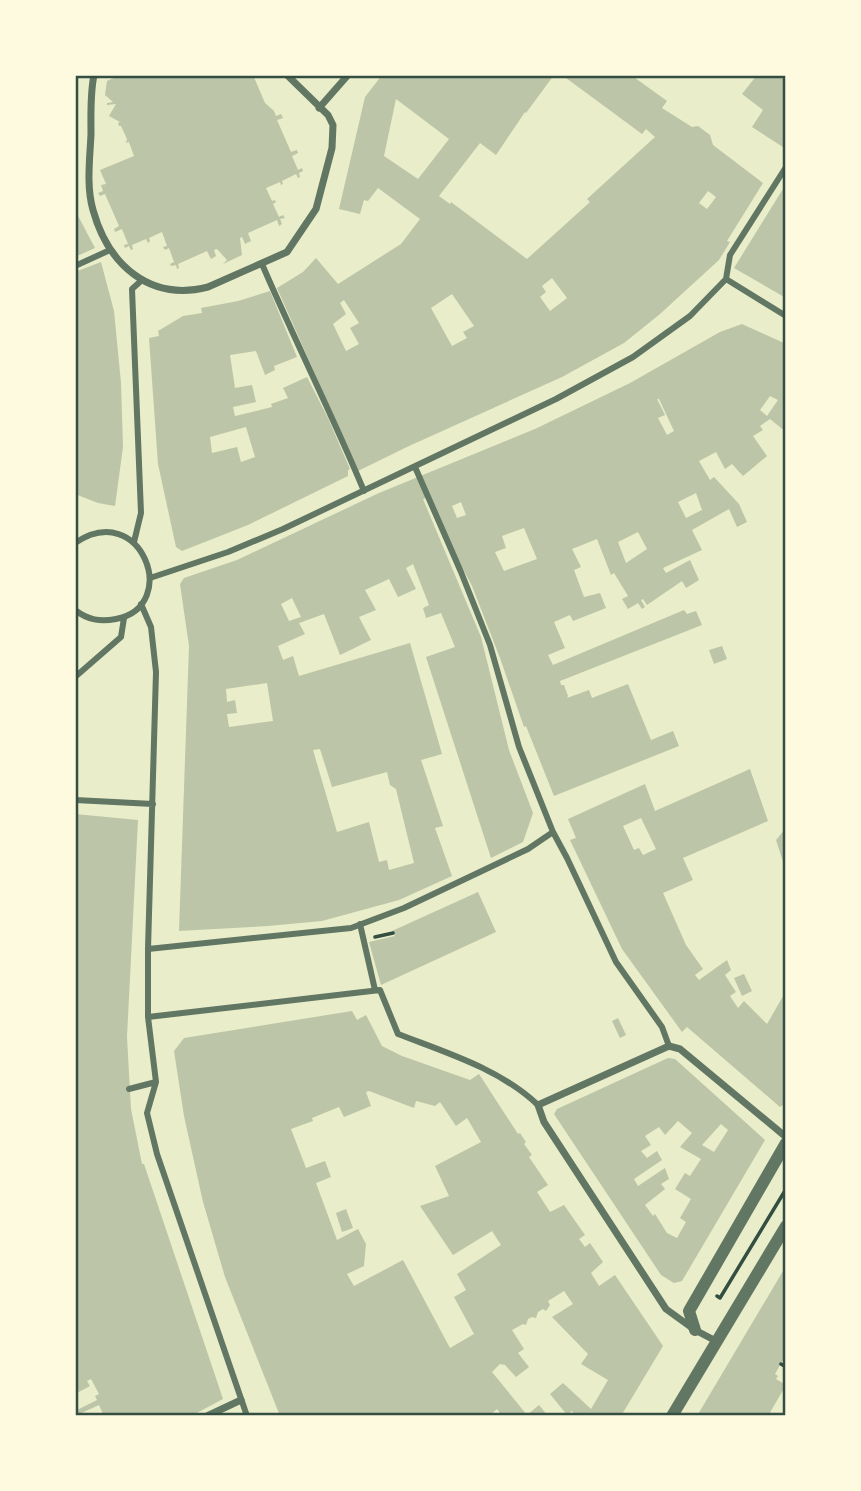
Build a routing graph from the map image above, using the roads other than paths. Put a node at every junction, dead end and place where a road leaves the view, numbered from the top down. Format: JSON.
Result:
{"nodes":[{"id":1,"x":94,"y":75,"type":"edge"},
{"id":2,"x":287,"y":75,"type":"edge"},
{"id":3,"x":348,"y":75,"type":"edge"},
{"id":4,"x":319,"y":108,"type":"junction"},
{"id":5,"x":786,"y":167,"type":"edge"},
{"id":6,"x":110,"y":250,"type":"junction"},
{"id":7,"x":262,"y":264,"type":"junction"},
{"id":8,"x":75,"y":266,"type":"edge"},
{"id":9,"x":726,"y":279,"type":"junction"},
{"id":10,"x":142,"y":280,"type":"junction"},
{"id":11,"x":786,"y":316,"type":"edge"},
{"id":12,"x":415,"y":467,"type":"junction"},
{"id":13,"x":364,"y":491,"type":"junction"},
{"id":14,"x":134,"y":542,"type":"junction"},
{"id":15,"x":75,"y":543,"type":"edge"},
{"id":16,"x":150,"y":578,"type":"junction"},
{"id":17,"x":141,"y":604,"type":"junction"},
{"id":18,"x":75,"y":610,"type":"edge"},
{"id":19,"x":124,"y":618,"type":"junction"},
{"id":20,"x":75,"y":677,"type":"edge"},
{"id":21,"x":75,"y":800,"type":"edge"},
{"id":22,"x":153,"y":804,"type":"junction"},
{"id":23,"x":552,"y":832,"type":"junction"},
{"id":24,"x":360,"y":924,"type":"junction"},
{"id":25,"x":148,"y":949,"type":"junction"},
{"id":26,"x":374,"y":990,"type":"junction"},
{"id":27,"x":148,"y":1017,"type":"junction"},
{"id":28,"x":668,"y":1046,"type":"junction"},
{"id":29,"x":156,"y":1082,"type":"junction"},
{"id":30,"x":129,"y":1088,"type":"dead end"},
{"id":31,"x":538,"y":1105,"type":"junction"},
{"id":32,"x":786,"y":1137,"type":"edge"},
{"id":33,"x":786,"y":1143,"type":"edge"},
{"id":34,"x":786,"y":1226,"type":"edge"},
{"id":35,"x":695,"y":1330,"type":"junction"},
{"id":36,"x":716,"y":1341,"type":"junction"},
{"id":37,"x":241,"y":1400,"type":"junction"},
{"id":38,"x":207,"y":1416,"type":"edge"},
{"id":39,"x":247,"y":1416,"type":"edge"},
{"id":40,"x":672,"y":1416,"type":"edge"}],
"edges":[{"from":1,"to":6,"type":"street"},
{"from":2,"to":4,"type":"street"},
{"from":3,"to":4,"type":"street"},
{"from":4,"to":7,"type":"street"},
{"from":5,"to":9,"type":"street"},
{"from":6,"to":8,"type":"street"},
{"from":6,"to":10,"type":"street"},
{"from":7,"to":10,"type":"street"},
{"from":7,"to":13,"type":"street"},
{"from":9,"to":11,"type":"street"},
{"from":9,"to":12,"type":"street"},
{"from":10,"to":14,"type":"street"},
{"from":12,"to":13,"type":"street"},
{"from":12,"to":23,"type":"street"},
{"from":13,"to":16,"type":"street"},
{"from":14,"to":15,"type":"street"},
{"from":14,"to":16,"type":"street"},
{"from":16,"to":17,"type":"street"},
{"from":17,"to":19,"type":"street"},
{"from":17,"to":22,"type":"street"},
{"from":18,"to":19,"type":"street"},
{"from":19,"to":20,"type":"street"},
{"from":21,"to":22,"type":"street"},
{"from":22,"to":25,"type":"street"},
{"from":23,"to":24,"type":"street"},
{"from":23,"to":28,"type":"street"},
{"from":24,"to":25,"type":"street"},
{"from":24,"to":26,"type":"street"},
{"from":25,"to":27,"type":"street"},
{"from":26,"to":27,"type":"street"},
{"from":26,"to":31,"type":"street"},
{"from":27,"to":29,"type":"street"},
{"from":28,"to":31,"type":"street"},
{"from":28,"to":32,"type":"street"},
{"from":29,"to":30,"type":"street"},
{"from":29,"to":37,"type":"street"},
{"from":31,"to":35,"type":"street"},
{"from":33,"to":35,"type":"street"},
{"from":34,"to":36,"type":"street"},
{"from":35,"to":36,"type":"street"},
{"from":36,"to":40,"type":"street"},
{"from":37,"to":38,"type":"street"},
{"from":37,"to":39,"type":"street"}]}
